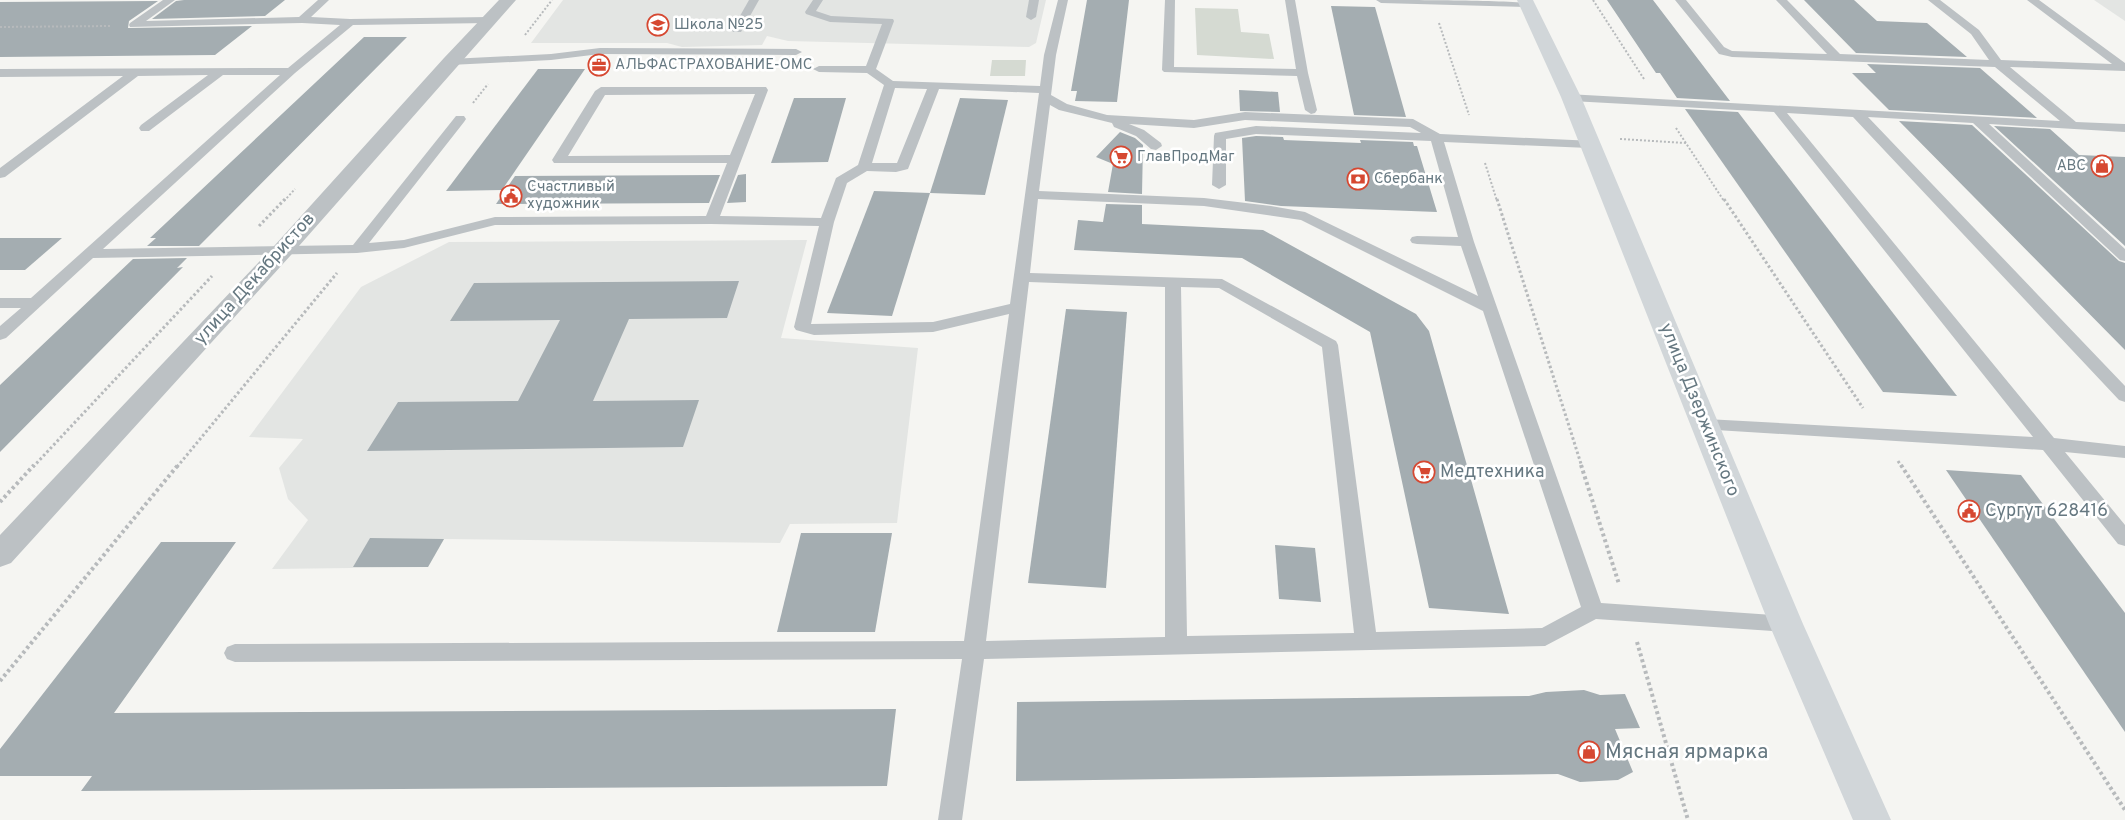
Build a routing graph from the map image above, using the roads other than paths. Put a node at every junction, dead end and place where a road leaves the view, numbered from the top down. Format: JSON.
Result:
{"nodes":[{"id":1,"x":170,"y":0,"type":"edge"},
{"id":2,"x":324,"y":0,"type":"edge"},
{"id":3,"x":508,"y":0,"type":"edge"},
{"id":4,"x":754,"y":0,"type":"edge"},
{"id":5,"x":818,"y":0,"type":"edge"},
{"id":6,"x":1034,"y":0,"type":"edge"},
{"id":7,"x":1063,"y":0,"type":"edge"},
{"id":8,"x":1170,"y":0,"type":"edge"},
{"id":9,"x":1290,"y":0,"type":"edge"},
{"id":10,"x":1381,"y":0,"type":"edge"},
{"id":11,"x":1680,"y":0,"type":"edge"},
{"id":12,"x":1781,"y":0,"type":"edge"},
{"id":13,"x":1933,"y":0,"type":"edge"},
{"id":14,"x":2032,"y":0,"type":"edge"},
{"id":15,"x":1439,"y":1,"type":"edge"},
{"id":16,"x":1526,"y":2,"type":"edge"},
{"id":17,"x":1030,"y":17,"type":"dead end"},
{"id":18,"x":302,"y":20,"type":"junction"},
{"id":19,"x":489,"y":20,"type":"junction"},
{"id":20,"x":350,"y":22,"type":"junction"},
{"id":21,"x":737,"y":30,"type":"dead end"},
{"id":22,"x":796,"y":52,"type":"dead end"},
{"id":23,"x":1835,"y":56,"type":"junction"},
{"id":24,"x":450,"y":62,"type":"junction"},
{"id":25,"x":1996,"y":62,"type":"junction"},
{"id":26,"x":2125,"y":68,"type":"edge"},
{"id":27,"x":819,"y":69,"type":"dead end"},
{"id":28,"x":870,"y":70,"type":"junction"},
{"id":29,"x":135,"y":72,"type":"junction"},
{"id":30,"x":220,"y":72,"type":"junction"},
{"id":31,"x":292,"y":72,"type":"junction"},
{"id":32,"x":0,"y":73,"type":"edge"},
{"id":33,"x":1302,"y":73,"type":"junction"},
{"id":34,"x":890,"y":84,"type":"junction"},
{"id":35,"x":934,"y":86,"type":"junction"},
{"id":36,"x":1045,"y":94,"type":"junction"},
{"id":37,"x":1571,"y":97,"type":"junction"},
{"id":38,"x":1777,"y":108,"type":"junction"},
{"id":39,"x":1312,"y":110,"type":"dead end"},
{"id":40,"x":1857,"y":113,"type":"junction"},
{"id":41,"x":460,"y":119,"type":"dead end"},
{"id":42,"x":1106,"y":119,"type":"junction"},
{"id":43,"x":1976,"y":119,"type":"junction"},
{"id":44,"x":2073,"y":125,"type":"junction"},
{"id":45,"x":144,"y":128,"type":"dead end"},
{"id":46,"x":2125,"y":128,"type":"edge"},
{"id":47,"x":1436,"y":137,"type":"junction"},
{"id":48,"x":1589,"y":144,"type":"junction"},
{"id":49,"x":1156,"y":146,"type":"dead end"},
{"id":50,"x":734,"y":159,"type":"junction"},
{"id":51,"x":864,"y":167,"type":"junction"},
{"id":52,"x":0,"y":174,"type":"edge"},
{"id":53,"x":1219,"y":186,"type":"dead end"},
{"id":54,"x":1032,"y":195,"type":"junction"},
{"id":55,"x":711,"y":220,"type":"junction"},
{"id":56,"x":827,"y":222,"type":"junction"},
{"id":57,"x":1417,"y":240,"type":"dead end"},
{"id":58,"x":1467,"y":242,"type":"junction"},
{"id":59,"x":357,"y":249,"type":"junction"},
{"id":60,"x":283,"y":250,"type":"junction"},
{"id":61,"x":90,"y":254,"type":"junction"},
{"id":62,"x":2125,"y":257,"type":"edge"},
{"id":63,"x":1022,"y":278,"type":"junction"},
{"id":64,"x":1173,"y":282,"type":"junction"},
{"id":65,"x":0,"y":303,"type":"edge"},
{"id":66,"x":35,"y":303,"type":"junction"},
{"id":67,"x":1018,"y":307,"type":"junction"},
{"id":68,"x":1489,"y":308,"type":"junction"},
{"id":69,"x":0,"y":335,"type":"edge"},
{"id":70,"x":2125,"y":396,"type":"edge"},
{"id":71,"x":1706,"y":425,"type":"junction"},
{"id":72,"x":2048,"y":444,"type":"junction"},
{"id":73,"x":2125,"y":452,"type":"edge"},
{"id":74,"x":2125,"y":539,"type":"edge"},
{"id":75,"x":0,"y":556,"type":"edge"},
{"id":76,"x":1593,"y":611,"type":"junction"},
{"id":77,"x":1786,"y":624,"type":"junction"},
{"id":78,"x":1366,"y":640,"type":"junction"},
{"id":79,"x":1176,"y":645,"type":"junction"},
{"id":80,"x":974,"y":650,"type":"junction"},
{"id":81,"x":235,"y":653,"type":"dead end"},
{"id":82,"x":950,"y":820,"type":"edge"},
{"id":83,"x":1872,"y":820,"type":"edge"}],
"edges":[{"from":1,"to":18,"type":"lane"},
{"from":2,"to":18,"type":"lane"},
{"from":3,"to":19,"type":"street","name":"улица Декабристов"},
{"from":4,"to":21,"type":"lane"},
{"from":5,"to":28,"type":"lane"},
{"from":6,"to":17,"type":"lane"},
{"from":7,"to":36,"type":"lane"},
{"from":8,"to":33,"type":"lane"},
{"from":9,"to":33,"type":"lane"},
{"from":10,"to":15,"type":"lane"},
{"from":11,"to":23,"type":"lane"},
{"from":12,"to":23,"type":"lane"},
{"from":13,"to":25,"type":"lane"},
{"from":14,"to":26,"type":"lane"},
{"from":15,"to":16,"type":"lane"},
{"from":16,"to":37,"type":"main road","name":"улица Дзержинского"},
{"from":18,"to":20,"type":"lane"},
{"from":19,"to":20,"type":"lane"},
{"from":19,"to":24,"type":"street","name":"улица Декабристов"},
{"from":20,"to":31,"type":"lane"},
{"from":22,"to":24,"type":"lane"},
{"from":23,"to":25,"type":"lane"},
{"from":24,"to":60,"type":"street","name":"улица Декабристов"},
{"from":25,"to":26,"type":"lane"},
{"from":25,"to":44,"type":"lane"},
{"from":27,"to":28,"type":"lane"},
{"from":28,"to":34,"type":"lane"},
{"from":29,"to":30,"type":"lane"},
{"from":29,"to":32,"type":"lane"},
{"from":29,"to":52,"type":"lane"},
{"from":30,"to":31,"type":"lane"},
{"from":30,"to":45,"type":"lane"},
{"from":31,"to":61,"type":"lane"},
{"from":33,"to":39,"type":"lane"},
{"from":34,"to":35,"type":"lane"},
{"from":34,"to":51,"type":"lane"},
{"from":35,"to":36,"type":"lane"},
{"from":35,"to":51,"type":"lane"},
{"from":36,"to":42,"type":"lane"},
{"from":36,"to":54,"type":"lane"},
{"from":37,"to":38,"type":"lane"},
{"from":37,"to":48,"type":"main road","name":"улица Дзержинского"},
{"from":38,"to":40,"type":"lane"},
{"from":38,"to":72,"type":"lane"},
{"from":40,"to":43,"type":"lane"},
{"from":40,"to":70,"type":"lane"},
{"from":41,"to":59,"type":"lane"},
{"from":42,"to":47,"type":"lane"},
{"from":42,"to":49,"type":"lane"},
{"from":43,"to":44,"type":"lane"},
{"from":43,"to":62,"type":"lane"},
{"from":44,"to":46,"type":"lane"},
{"from":47,"to":48,"type":"lane"},
{"from":47,"to":53,"type":"lane"},
{"from":47,"to":58,"type":"lane"},
{"from":48,"to":71,"type":"main road","name":"улица Дзержинского"},
{"from":50,"to":50,"type":"lane"},
{"from":50,"to":55,"type":"lane"},
{"from":51,"to":56,"type":"lane"},
{"from":54,"to":63,"type":"lane"},
{"from":54,"to":68,"type":"lane"},
{"from":55,"to":56,"type":"lane"},
{"from":55,"to":59,"type":"lane"},
{"from":56,"to":67,"type":"lane"},
{"from":57,"to":58,"type":"lane"},
{"from":58,"to":68,"type":"lane"},
{"from":59,"to":60,"type":"lane"},
{"from":60,"to":61,"type":"lane"},
{"from":60,"to":75,"type":"street","name":"улица Декабристов"},
{"from":61,"to":66,"type":"lane"},
{"from":63,"to":64,"type":"lane"},
{"from":63,"to":67,"type":"lane"},
{"from":64,"to":78,"type":"lane"},
{"from":64,"to":79,"type":"lane"},
{"from":65,"to":66,"type":"lane"},
{"from":66,"to":69,"type":"lane"},
{"from":67,"to":80,"type":"lane"},
{"from":68,"to":76,"type":"lane"},
{"from":71,"to":72,"type":"lane"},
{"from":71,"to":77,"type":"main road","name":"улица Дзержинского"},
{"from":72,"to":73,"type":"lane"},
{"from":72,"to":74,"type":"lane"},
{"from":76,"to":77,"type":"lane"},
{"from":76,"to":78,"type":"lane"},
{"from":77,"to":83,"type":"main road","name":"улица Дзержинского"},
{"from":78,"to":79,"type":"lane"},
{"from":79,"to":80,"type":"lane"},
{"from":80,"to":81,"type":"lane"},
{"from":80,"to":82,"type":"lane"}]}
